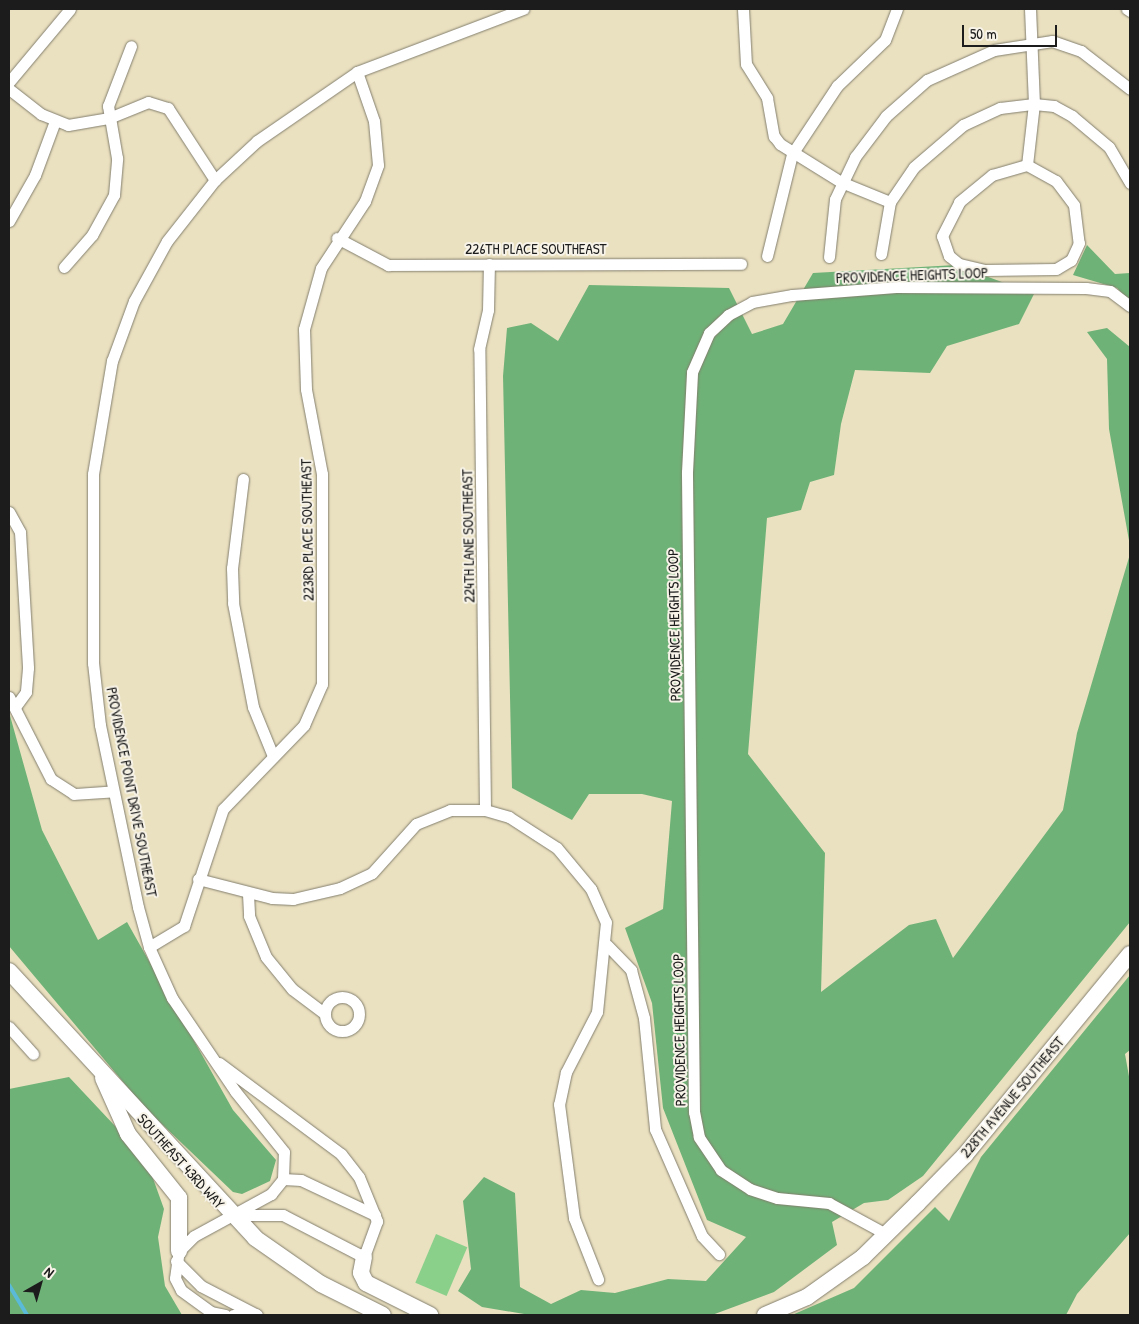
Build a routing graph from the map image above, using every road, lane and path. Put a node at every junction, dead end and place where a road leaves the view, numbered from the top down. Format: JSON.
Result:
{"nodes":[{"id":1,"x":70,"y":9,"type":"edge"},
{"id":2,"x":523,"y":9,"type":"edge"},
{"id":3,"x":743,"y":9,"type":"edge"},
{"id":4,"x":897,"y":9,"type":"edge"},
{"id":5,"x":1030,"y":9,"type":"edge"},
{"id":6,"x":1127,"y":9,"type":"edge"},
{"id":7,"x":1130,"y":12,"type":"edge"},
{"id":8,"x":1033,"y":42,"type":"junction"},
{"id":9,"x":131,"y":46,"type":"dead end"},
{"id":10,"x":357,"y":72,"type":"junction"},
{"id":11,"x":9,"y":82,"type":"edge"},
{"id":12,"x":9,"y":89,"type":"edge"},
{"id":13,"x":1130,"y":89,"type":"edge"},
{"id":14,"x":1034,"y":104,"type":"junction"},
{"id":15,"x":109,"y":118,"type":"junction"},
{"id":16,"x":55,"y":121,"type":"junction"},
{"id":17,"x":792,"y":154,"type":"junction"},
{"id":18,"x":1027,"y":165,"type":"junction"},
{"id":19,"x":1130,"y":179,"type":"edge"},
{"id":20,"x":215,"y":180,"type":"junction"},
{"id":21,"x":841,"y":182,"type":"junction"},
{"id":22,"x":890,"y":202,"type":"junction"},
{"id":23,"x":9,"y":221,"type":"edge"},
{"id":24,"x":338,"y":238,"type":"junction"},
{"id":25,"x":880,"y":254,"type":"dead end"},
{"id":26,"x":767,"y":256,"type":"dead end"},
{"id":27,"x":828,"y":257,"type":"dead end"},
{"id":28,"x":489,"y":264,"type":"junction"},
{"id":29,"x":741,"y":264,"type":"dead end"},
{"id":30,"x":64,"y":268,"type":"dead end"},
{"id":31,"x":1130,"y":306,"type":"edge"},
{"id":32,"x":244,"y":479,"type":"dead end"},
{"id":33,"x":9,"y":512,"type":"edge"},
{"id":34,"x":9,"y":697,"type":"edge"},
{"id":35,"x":15,"y":708,"type":"junction"},
{"id":36,"x":273,"y":756,"type":"junction"},
{"id":37,"x":114,"y":792,"type":"junction"},
{"id":38,"x":485,"y":810,"type":"junction"},
{"id":39,"x":198,"y":879,"type":"junction"},
{"id":40,"x":248,"y":894,"type":"junction"},
{"id":41,"x":607,"y":945,"type":"junction"},
{"id":42,"x":149,"y":947,"type":"junction"},
{"id":43,"x":1130,"y":954,"type":"edge"},
{"id":44,"x":9,"y":971,"type":"edge"},
{"id":45,"x":324,"y":1013,"type":"dead end"},
{"id":46,"x":9,"y":1027,"type":"edge"},
{"id":47,"x":33,"y":1054,"type":"dead end"},
{"id":48,"x":214,"y":1059,"type":"junction"},
{"id":49,"x":102,"y":1074,"type":"junction"},
{"id":50,"x":283,"y":1179,"type":"junction"},
{"id":51,"x":271,"y":1194,"type":"junction"},
{"id":52,"x":283,"y":1215,"type":"junction"},
{"id":53,"x":375,"y":1215,"type":"junction"},
{"id":54,"x":231,"y":1216,"type":"junction"},
{"id":55,"x":886,"y":1234,"type":"junction"},
{"id":56,"x":719,"y":1254,"type":"dead end"},
{"id":57,"x":178,"y":1256,"type":"junction"},
{"id":58,"x":364,"y":1257,"type":"junction"},
{"id":59,"x":598,"y":1279,"type":"dead end"},
{"id":60,"x":225,"y":1315,"type":"edge"},
{"id":61,"x":232,"y":1315,"type":"edge"},
{"id":62,"x":256,"y":1315,"type":"edge"},
{"id":63,"x":382,"y":1315,"type":"edge"},
{"id":64,"x":430,"y":1315,"type":"edge"},
{"id":65,"x":765,"y":1315,"type":"edge"}],
"edges":[{"from":1,"to":11,"type":"street"},
{"from":2,"to":10,"type":"street","name":"PROVIDENCE POINT DRIVE SOUTHEAST"},
{"from":3,"to":17,"type":"street"},
{"from":4,"to":17,"type":"street"},
{"from":5,"to":8,"type":"street"},
{"from":6,"to":7,"type":"street"},
{"from":8,"to":13,"type":"street"},
{"from":8,"to":14,"type":"street"},
{"from":8,"to":21,"type":"street"},
{"from":9,"to":15,"type":"street"},
{"from":10,"to":20,"type":"street","name":"PROVIDENCE POINT DRIVE SOUTHEAST"},
{"from":10,"to":24,"type":"street","name":"223RD PLACE SOUTHEAST"},
{"from":12,"to":16,"type":"street"},
{"from":14,"to":18,"type":"street"},
{"from":14,"to":19,"type":"street"},
{"from":14,"to":22,"type":"street"},
{"from":15,"to":16,"type":"street"},
{"from":15,"to":20,"type":"street"},
{"from":15,"to":30,"type":"street"},
{"from":16,"to":23,"type":"street"},
{"from":17,"to":21,"type":"street"},
{"from":17,"to":26,"type":"street"},
{"from":18,"to":18,"type":"street"},
{"from":20,"to":37,"type":"street","name":"PROVIDENCE POINT DRIVE SOUTHEAST"},
{"from":21,"to":22,"type":"street"},
{"from":21,"to":27,"type":"street"},
{"from":22,"to":25,"type":"street"},
{"from":24,"to":28,"type":"street","name":"226TH PLACE SOUTHEAST"},
{"from":24,"to":36,"type":"street","name":"223RD PLACE SOUTHEAST"},
{"from":28,"to":29,"type":"street","name":"226TH PLACE SOUTHEAST"},
{"from":28,"to":38,"type":"street","name":"224TH LANE SOUTHEAST"},
{"from":31,"to":55,"type":"street","name":"PROVIDENCE HEIGHTS LOOP"},
{"from":32,"to":36,"type":"street"},
{"from":33,"to":35,"type":"street"},
{"from":34,"to":35,"type":"street"},
{"from":35,"to":37,"type":"street"},
{"from":36,"to":39,"type":"street","name":"223RD PLACE SOUTHEAST"},
{"from":37,"to":42,"type":"street","name":"PROVIDENCE POINT DRIVE SOUTHEAST"},
{"from":38,"to":40,"type":"street"},
{"from":38,"to":41,"type":"street"},
{"from":39,"to":40,"type":"street"},
{"from":39,"to":42,"type":"street","name":"223RD PLACE SOUTHEAST"},
{"from":40,"to":45,"type":"street"},
{"from":41,"to":56,"type":"street"},
{"from":41,"to":59,"type":"street"},
{"from":42,"to":48,"type":"street","name":"PROVIDENCE POINT DRIVE SOUTHEAST"},
{"from":43,"to":55,"type":"main road","name":"228TH AVENUE SOUTHEAST"},
{"from":44,"to":49,"type":"main road","name":"SOUTHEAST 43RD WAY"},
{"from":46,"to":47,"type":"street"},
{"from":48,"to":50,"type":"street","name":"PROVIDENCE POINT DRIVE SOUTHEAST"},
{"from":48,"to":53,"type":"street","name":"PROVIDENCE POINT DRIVE SOUTHEAST"},
{"from":49,"to":54,"type":"main road","name":"SOUTHEAST 43RD WAY"},
{"from":49,"to":57,"type":"main road"},
{"from":50,"to":51,"type":"street"},
{"from":50,"to":53,"type":"street"},
{"from":51,"to":52,"type":"street"},
{"from":51,"to":54,"type":"street"},
{"from":52,"to":54,"type":"street"},
{"from":52,"to":58,"type":"street"},
{"from":53,"to":58,"type":"street","name":"PROVIDENCE POINT DRIVE SOUTHEAST"},
{"from":54,"to":57,"type":"street"},
{"from":54,"to":63,"type":"main road","name":"SOUTHEAST 43RD WAY"},
{"from":55,"to":65,"type":"main road"},
{"from":57,"to":60,"type":"street"},
{"from":57,"to":62,"type":"street"},
{"from":58,"to":64,"type":"main road"},
{"from":61,"to":62,"type":"street"}]}
